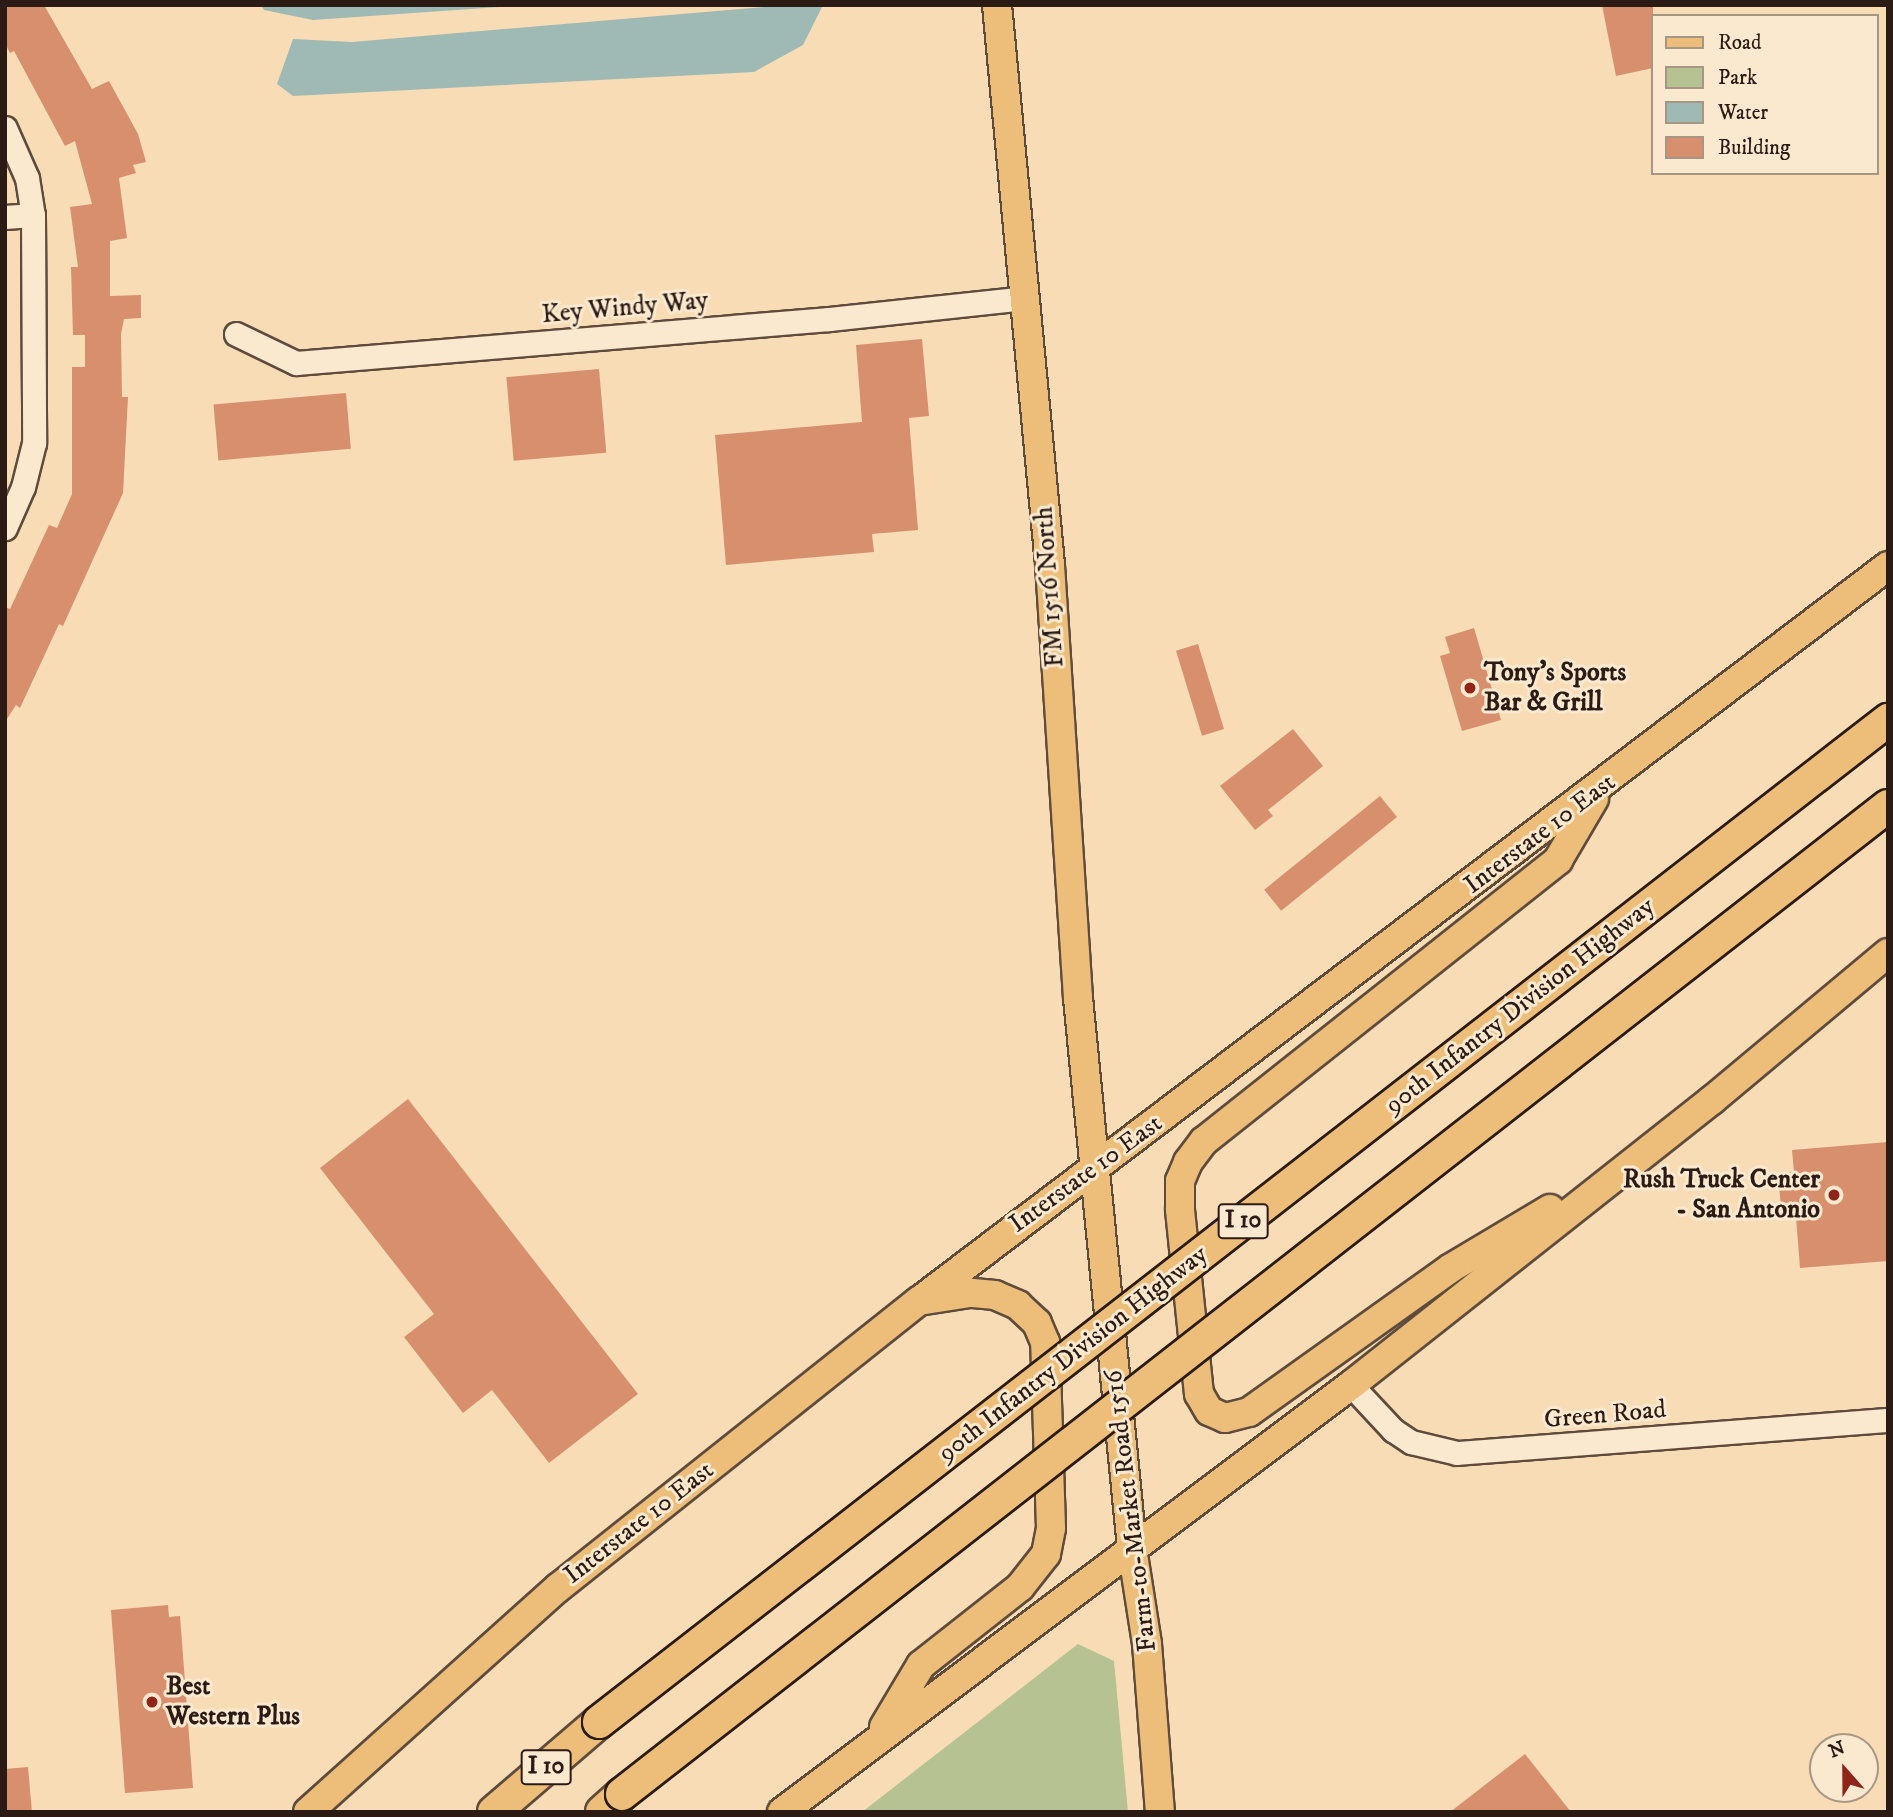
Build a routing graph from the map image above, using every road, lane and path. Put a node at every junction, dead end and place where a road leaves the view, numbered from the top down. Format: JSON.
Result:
{"nodes":[{"id":1,"x":997,"y":5,"type":"edge"},
{"id":2,"x":5,"y":128,"type":"edge"},
{"id":3,"x":33,"y":215,"type":"junction"},
{"id":4,"x":5,"y":218,"type":"edge"},
{"id":5,"x":1025,"y":298,"type":"junction"},
{"id":6,"x":236,"y":334,"type":"dead end"},
{"id":7,"x":14,"y":488,"type":"edge"},
{"id":8,"x":5,"y":528,"type":"edge"},
{"id":9,"x":1888,"y":566,"type":"edge"},
{"id":10,"x":1888,"y":720,"type":"edge"},
{"id":11,"x":1601,"y":787,"type":"junction"},
{"id":12,"x":1888,"y":806,"type":"edge"},
{"id":13,"x":1888,"y":953,"type":"edge"},
{"id":14,"x":1645,"y":1154,"type":"junction"},
{"id":15,"x":1094,"y":1169,"type":"junction"},
{"id":16,"x":919,"y":1301,"type":"junction"},
{"id":17,"x":1351,"y":1385,"type":"junction"},
{"id":18,"x":1888,"y":1420,"type":"edge"},
{"id":19,"x":1132,"y":1548,"type":"junction"},
{"id":20,"x":875,"y":1741,"type":"junction"},
{"id":21,"x":612,"y":1803,"type":"edge"},
{"id":22,"x":308,"y":1812,"type":"edge"},
{"id":23,"x":494,"y":1812,"type":"edge"},
{"id":24,"x":782,"y":1812,"type":"edge"},
{"id":25,"x":1160,"y":1812,"type":"edge"}],
"edges":[{"from":1,"to":5,"type":"main road","name":"FM 1516 North"},
{"from":2,"to":3,"type":"street"},
{"from":3,"to":4,"type":"street"},
{"from":3,"to":7,"type":"street"},
{"from":5,"to":6,"type":"street","name":"Key Windy Way"},
{"from":5,"to":15,"type":"main road","name":"FM 1516 North"},
{"from":7,"to":8,"type":"street"},
{"from":9,"to":11,"type":"main road","name":"Interstate 10 East"},
{"from":10,"to":23,"type":"highway","name":"90th Infantry Division Highway","number":"I 10","bridge":true},
{"from":11,"to":14,"type":"main road"},
{"from":11,"to":15,"type":"main road","name":"Interstate 10 East"},
{"from":12,"to":21,"type":"highway","number":"I 10","bridge":true},
{"from":13,"to":14,"type":"main road"},
{"from":14,"to":17,"type":"main road"},
{"from":15,"to":16,"type":"main road","name":"Interstate 10 East"},
{"from":15,"to":19,"type":"main road","name":"Farm-to-Market Road 1516"},
{"from":16,"to":20,"type":"main road"},
{"from":16,"to":22,"type":"main road","name":"Interstate 10 East"},
{"from":17,"to":18,"type":"street","name":"Green Road"},
{"from":17,"to":19,"type":"main road"},
{"from":19,"to":20,"type":"main road"},
{"from":19,"to":25,"type":"main road","name":"Farm-to-Market Road 1516"},
{"from":20,"to":24,"type":"main road"}]}
